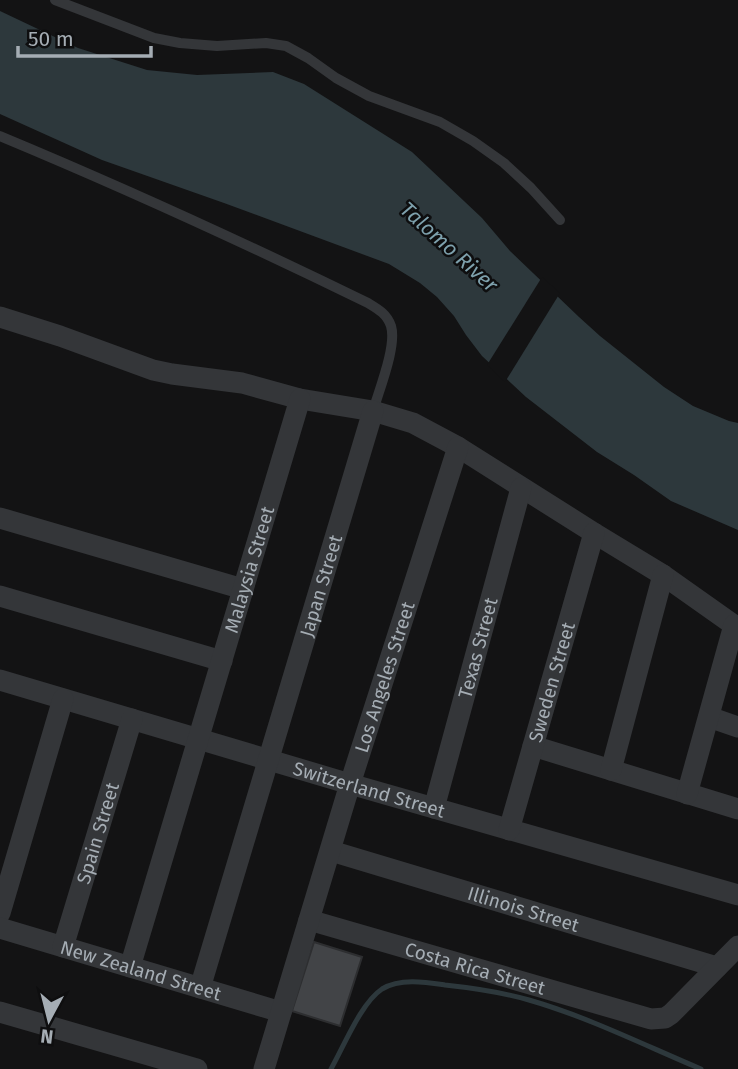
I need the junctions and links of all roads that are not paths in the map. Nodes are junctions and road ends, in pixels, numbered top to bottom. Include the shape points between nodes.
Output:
1 (55, 0) edge
2 (0, 136) edge
3 (560, 220) dead end
4 (0, 317) edge
5 (300, 399) junction
6 (373, 411) junction
7 (458, 447) junction
8 (521, 488) junction
9 (0, 518) edge
10 (594, 533) junction
11 (663, 575) junction
12 (243, 589) junction
13 (0, 596) edge
14 (736, 626) edge
15 (222, 662) junction
16 (0, 680) edge
17 (63, 699) junction
18 (709, 717) junction
19 (132, 719) junction
20 (738, 727) edge
21 (198, 739) junction
22 (533, 746) junction
23 (268, 760) junction
24 (611, 770) junction
25 (350, 785) junction
26 (687, 794) junction
27 (434, 808) junction
28 (738, 810) edge
29 (509, 830) junction
30 (331, 851) junction
31 (738, 895) edge
32 (0, 913) edge
33 (309, 920) junction
34 (0, 928) edge
35 (738, 946) edge
36 (63, 947) junction
37 (130, 967) junction
38 (717, 967) junction
39 (200, 988) junction
40 (0, 1012) edge
41 (281, 1012) junction
42 (197, 1069) edge
43 (264, 1069) edge

1 - 3 lane via 154,38 217,46 286,46 369,96 440,122 473,141 504,163
2 - 6 lane via 226,236 383,313 393,338
4 - 5 street via 153,370 242,383
5 - 6 street
5 - 12 street, Malaysia Street
6 - 7 street via 413,423
6 - 23 street, Japan Street
7 - 8 street
7 - 25 street, Los Angeles Street
8 - 10 street
8 - 27 street, Texas Street
9 - 12 street
10 - 11 street
10 - 22 street, Sweden Street
11 - 14 street
11 - 24 street
12 - 15 street, Malaysia Street
13 - 15 street
14 - 18 street
15 - 21 street, Malaysia Street
16 - 17 street, Switzerland Street
17 - 19 street, Switzerland Street
17 - 32 street
18 - 20 street
18 - 26 street
19 - 21 street, Switzerland Street
19 - 36 street, Spain Street
21 - 23 street, Switzerland Street
21 - 37 street, Malaysia Street
22 - 24 street
22 - 29 street, Sweden Street
23 - 25 street, Switzerland Street
23 - 39 street, Japan Street
24 - 26 street
25 - 27 street, Switzerland Street
25 - 30 street, Los Angeles Street
26 - 28 street
27 - 29 street, Switzerland Street
29 - 31 street, Switzerland Street
30 - 33 street, Los Angeles Street
30 - 38 street, Illinois Street
33 - 38 street, Costa Rica Street via 643,1018 671,1014
33 - 41 street, Los Angeles Street
34 - 36 street, New Zealand Street
35 - 38 street
36 - 37 street, New Zealand Street
37 - 39 street, New Zealand Street
39 - 41 street, New Zealand Street
40 - 42 street
41 - 43 street, Los Angeles Street

